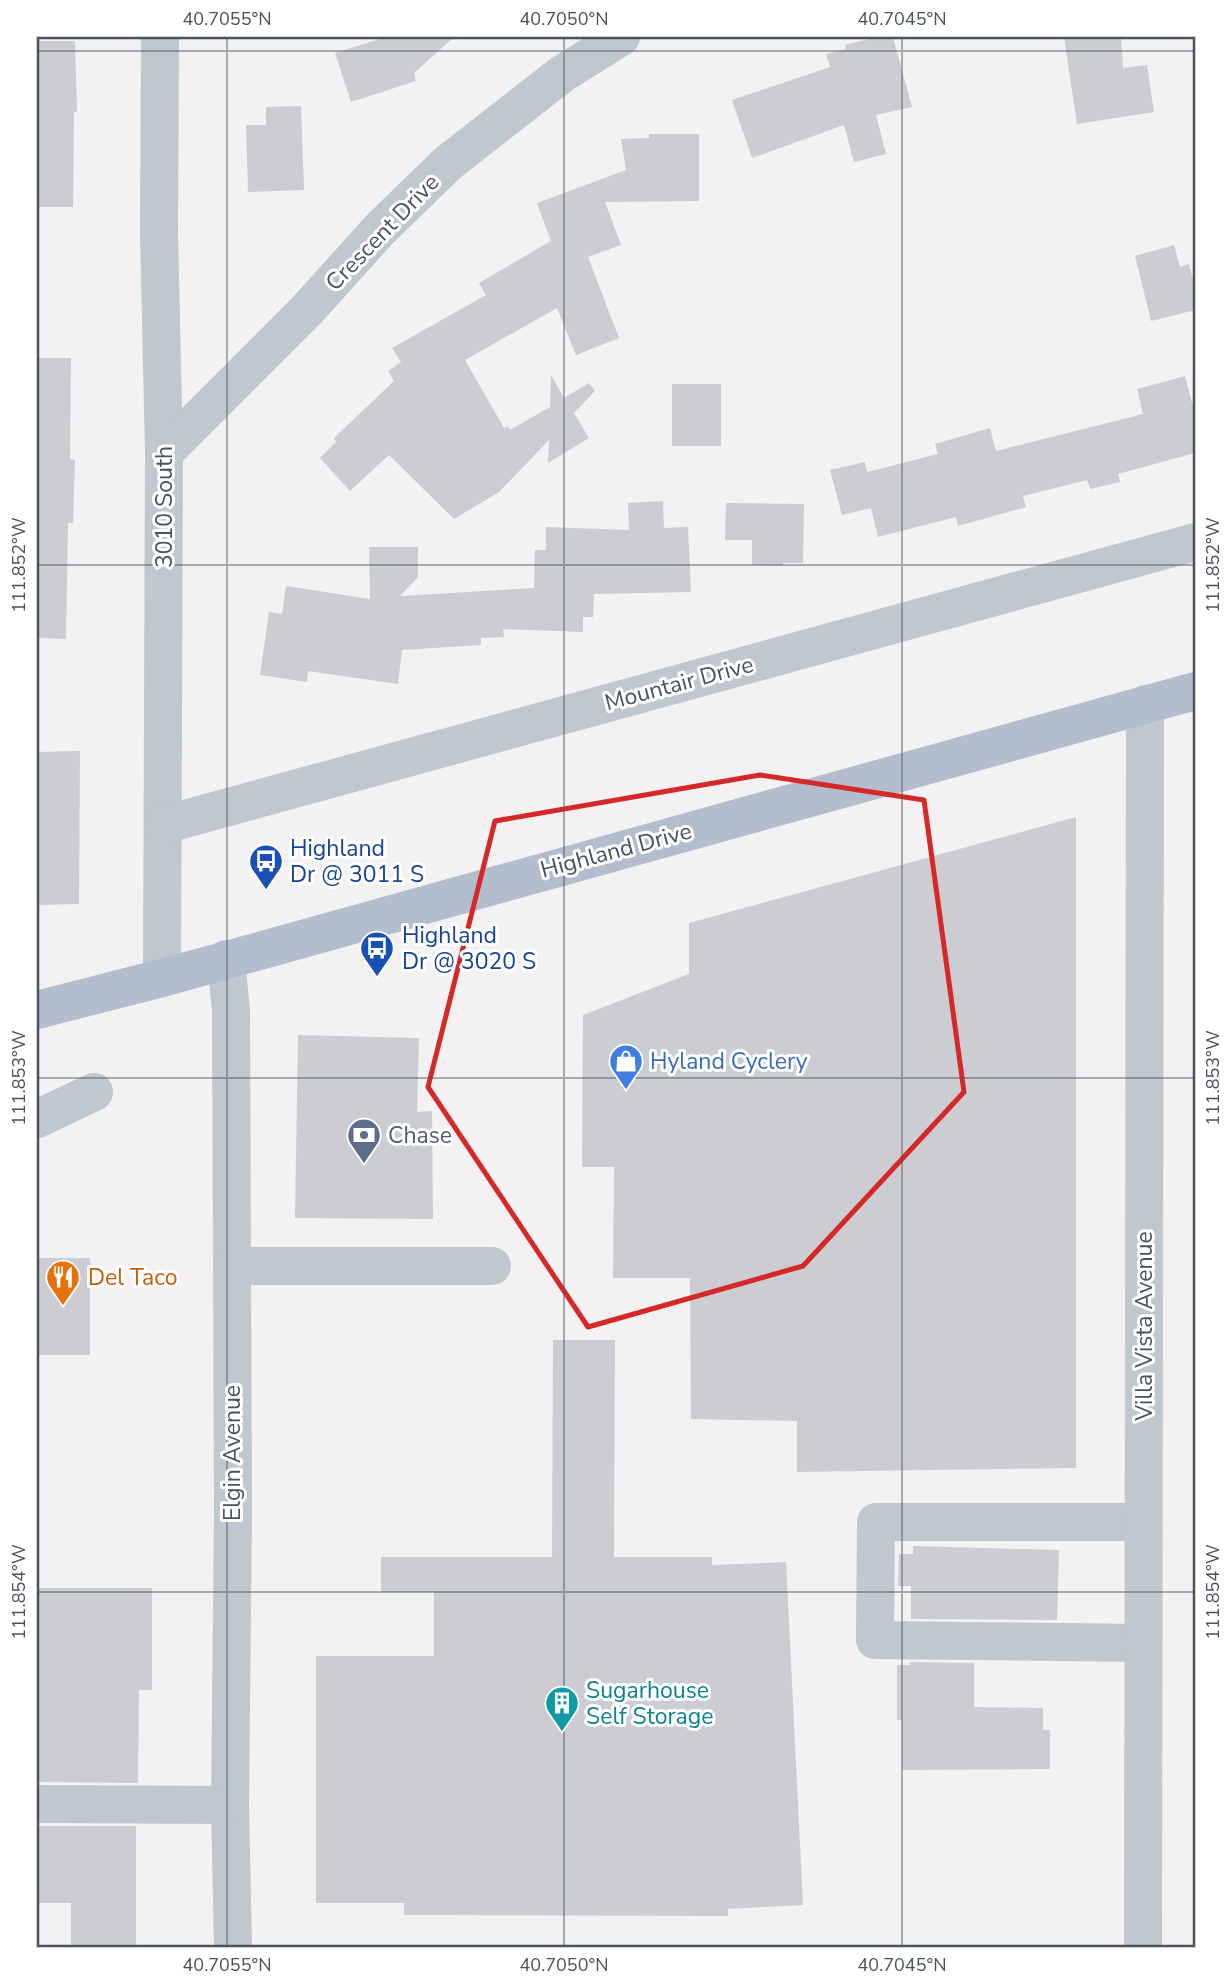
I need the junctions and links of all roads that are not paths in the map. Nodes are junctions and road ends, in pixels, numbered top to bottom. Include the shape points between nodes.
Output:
1 (160, 37) edge
2 (621, 37) edge
3 (164, 453) junction
4 (1195, 542) edge
5 (1195, 691) edge
6 (1145, 704) junction
7 (163, 825) junction
8 (226, 959) junction
9 (162, 978) junction
10 (37, 1010) edge
11 (93, 1092) dead end
12 (37, 1119) edge
13 (232, 1266) junction
14 (492, 1266) dead end
15 (1143, 1522) junction
16 (1143, 1643) junction
17 (37, 1804) edge
18 (230, 1805) junction
19 (233, 1947) edge
20 (1143, 1947) edge

1 - 3 street, 3010 South
2 - 3 street, Crescent Drive via 562,74 448,163
3 - 7 street, 3010 South
4 - 7 street, Mountair Drive
5 - 6 main road, Highland Drive
6 - 8 main road, Highland Drive
6 - 15 street, Villa Vista Avenue
7 - 9 street, 3010 South
8 - 9 main road, Highland Drive
8 - 13 street, Elgin Avenue via 231,1011
9 - 10 main road, Highland Drive
11 - 12 street
13 - 14 street
13 - 18 street, Elgin Avenue
15 - 16 street, Villa Vista Avenue
15 - 16 street via 876,1522 875,1640
16 - 20 street, Villa Vista Avenue
17 - 18 street
18 - 19 street, Elgin Avenue

